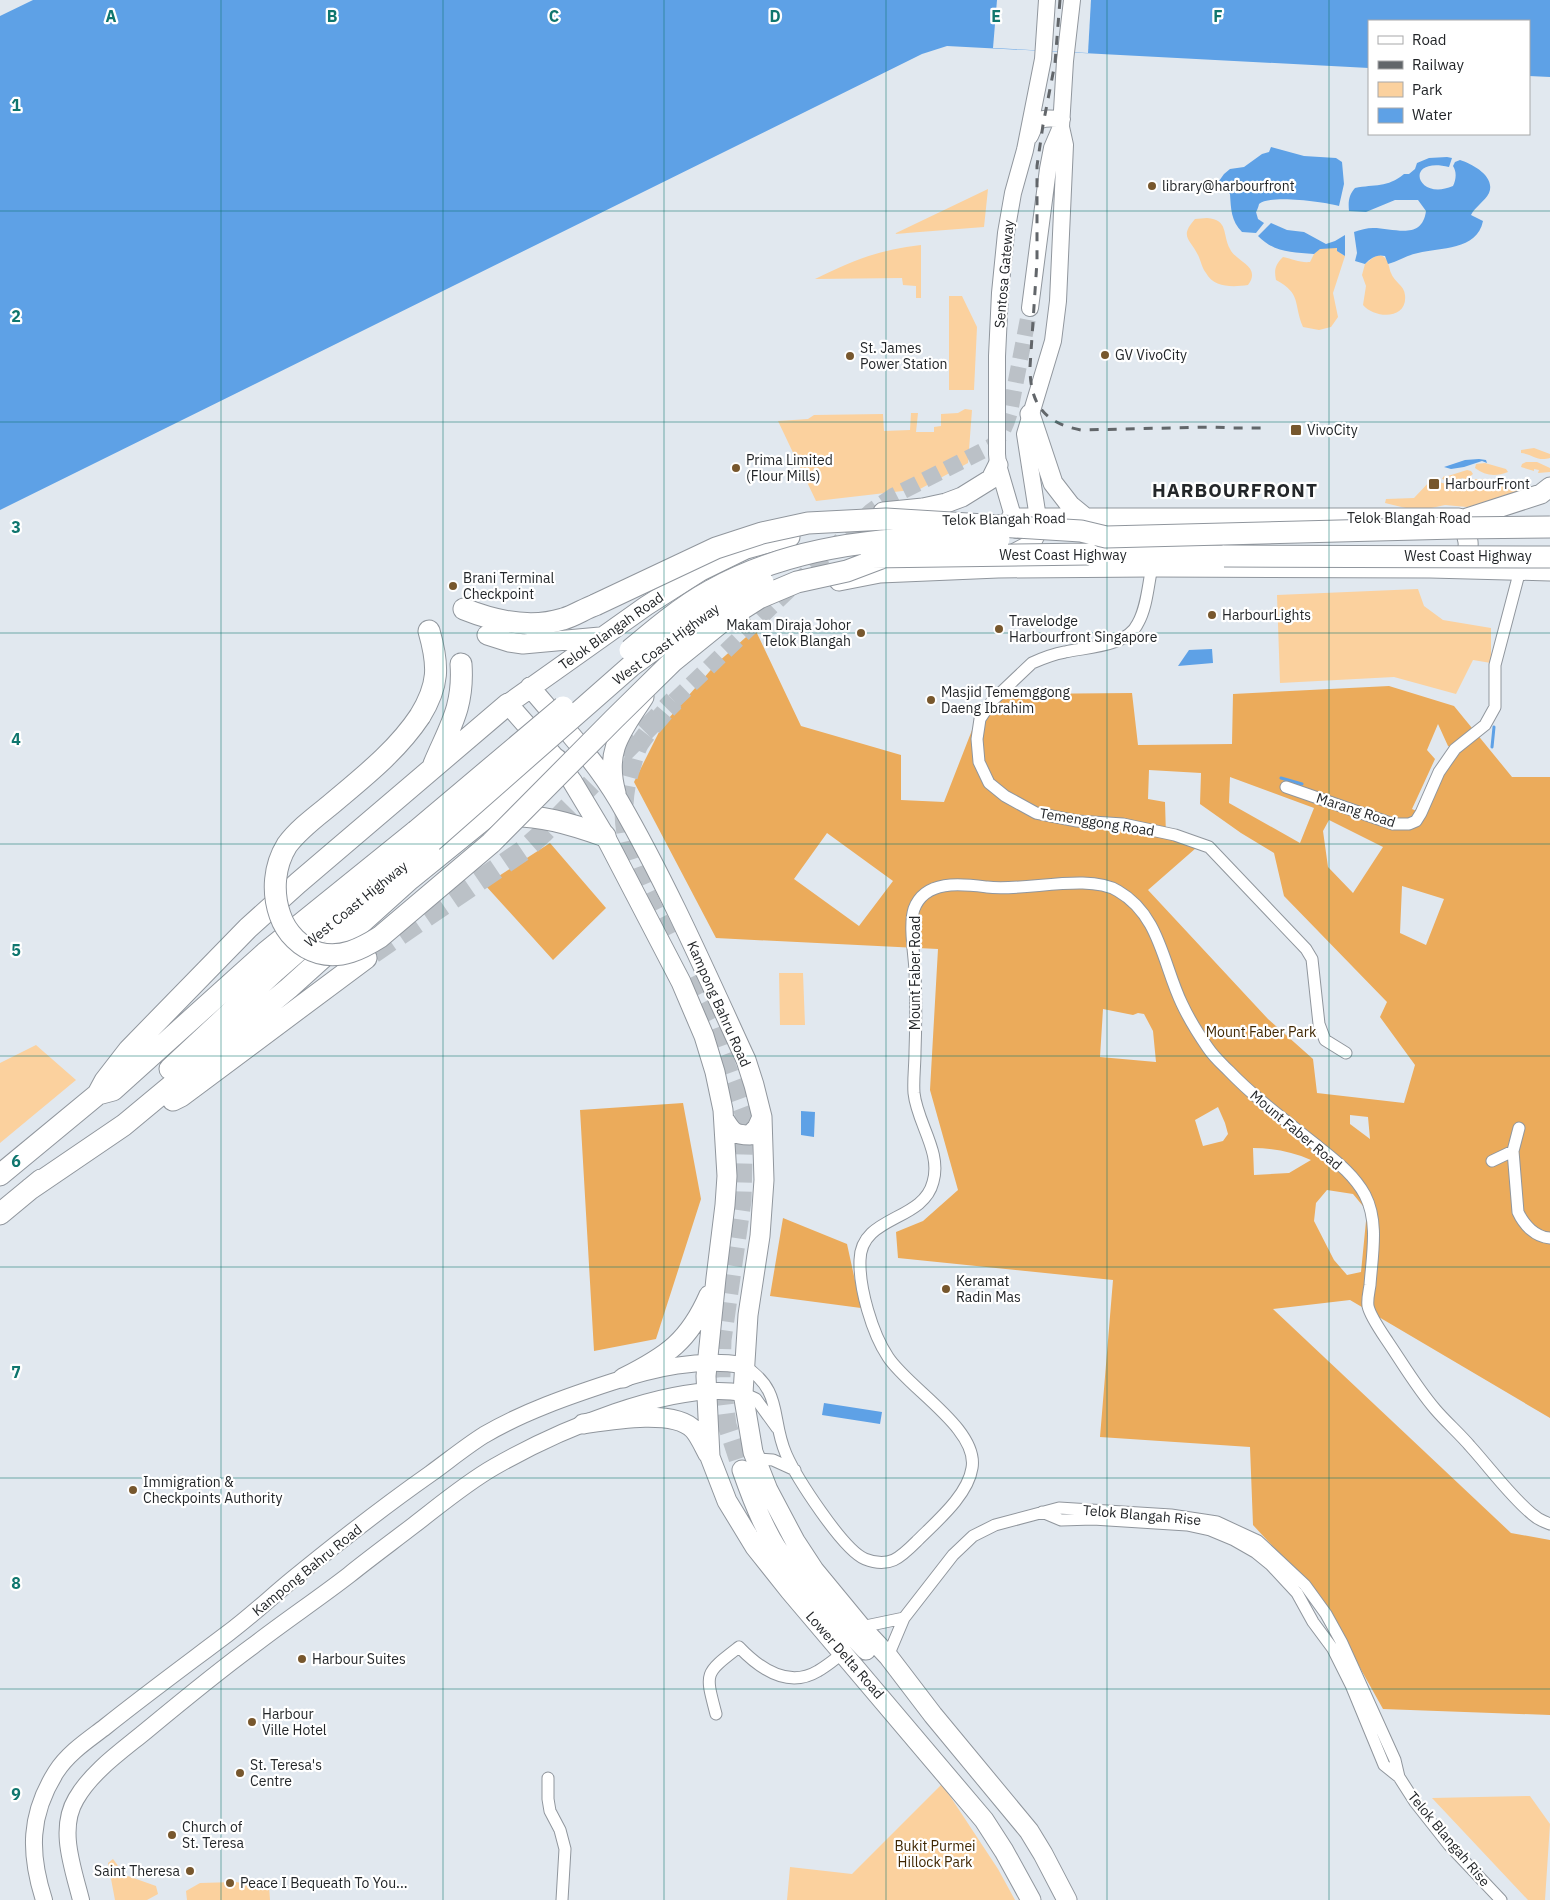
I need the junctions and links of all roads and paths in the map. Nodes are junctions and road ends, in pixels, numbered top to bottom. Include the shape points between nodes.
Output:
1 (1047, 0) edge
2 (1072, 0) edge
3 (1062, 123) junction
4 (1025, 150) junction
5 (1030, 308) tunnel mouth
6 (1030, 414) junction
7 (998, 466) junction
8 (1550, 487) edge
9 (1014, 518) junction
10 (1038, 518) junction
11 (1088, 518) junction
12 (1460, 518) junction
13 (1550, 520) edge
14 (1550, 528) edge
15 (809, 532) junction
16 (1106, 536) junction
17 (1028, 545) junction
18 (884, 557) junction
19 (1550, 557) edge
20 (1152, 567) junction
21 (1069, 568) junction
22 (1450, 568) junction
23 (980, 569) junction
24 (1520, 570) junction
25 (1550, 571) edge
26 (464, 609) dead end
27 (429, 631) dead end
28 (487, 635) dead end
29 (603, 636) junction
30 (461, 664) dead end
31 (530, 687) junction
32 (650, 687) junction
33 (508, 704) junction
34 (578, 744) junction
35 (557, 760) junction
36 (432, 769) junction
37 (1286, 786) dead end
38 (618, 800) junction
39 (489, 817) junction
40 (424, 836) junction
41 (605, 836) junction
42 (366, 958) tunnel mouth
43 (1346, 1053) dead end
44 (98, 1094) junction
45 (724, 1118) junction
46 (762, 1118) junction
47 (124, 1125) junction
48 (1519, 1128) dead end
49 (1514, 1151) junction
50 (1492, 1161) dead end
51 (0, 1175) edge
52 (30, 1189) junction
53 (0, 1214) edge
54 (1550, 1238) edge
55 (716, 1278) junction
56 (706, 1362) junction
57 (743, 1365) junction
58 (623, 1378) junction
59 (706, 1391) junction
60 (743, 1393) junction
61 (583, 1424) junction
62 (778, 1430) junction
63 (710, 1458) junction
64 (749, 1465) junction
65 (795, 1470) junction
66 (1042, 1512) junction
67 (1550, 1524) edge
68 (1326, 1614) junction
69 (904, 1618) junction
70 (1313, 1622) junction
71 (862, 1627) junction
72 (843, 1653) junction
73 (888, 1656) junction
74 (154, 1688) junction
75 (182, 1700) junction
76 (716, 1714) dead end
77 (933, 1715) junction
78 (1399, 1777) junction
79 (548, 1778) dead end
80 (1066, 1899) edge
81 (44, 1900) edge
82 (81, 1900) edge
83 (562, 1900) edge
84 (1031, 1900) edge
85 (1500, 1900) edge

1 - 4 main road, Sentosa Gateway via 1043,59
2 - 3 main road
3 - 4 main road via 1042,119 1036,123
3 - 5 main road via 1052,148
3 - 6 main road via 1065,145 1058,301 1053,341
4 - 7 main road, Sentosa Gateway via 1006,233 1000,293
6 - 10 main road via 1025,434
6 - 11 main road via 1053,483 1070,505
7 - 9 main road, Sentosa Gateway
7 - 15 main road via 992,478 946,503 834,518
8 - 12 main road via 1540,494
9 - 10 main road, Telok Blangah Road
9 - 15 main road, Telok Blangah Road via 858,524
9 - 17 main road, Sentosa Gateway via 1019,536
10 - 11 main road, Telok Blangah Road
10 - 17 main road via 1038,534
11 - 12 main road, Telok Blangah Road
12 - 13 main road, Telok Blangah Road
12 - 22 main road via 1468,545 1464,560
14 - 16 highway, West Coast Highway, bridge
15 - 29 main road, Telok Blangah Road via 725,558
16 - 26 highway, bridge via 1081,531 917,521 808,523 716,548 563,619 510,622
16 - 40 highway, West Coast Highway, bridge via 882,541 820,551 733,579 660,625
17 - 21 main road, Sentosa Gateway
17 - 23 main road
18 - 19 highway, West Coast Highway, bridge via 1079,554
18 - 27 highway, bridge via 846,571 797,582 758,598 720,623 614,718 491,843 380,937 367,946 346,953 333,955 310,950 284,926 277,904 276,877 283,853 296,834 398,746 420,716 434,688 434,649
18 - 40 highway, West Coast Highway, bridge via 843,558 794,570 708,610 631,666
20 - 21 main road
20 - 22 main road
20 - 43 street, Temenggong Road via 1139,623 1132,632 1097,647 1040,659 992,701 980,719 977,739 979,762 989,783 1036,813 1131,826 1175,835 1208,847 1306,949 1312,958 1319,1024 1325,1040
21 - 23 main road
22 - 24 main road
23 - 32 main road via 880,573 782,596 719,628
24 - 25 main road
24 - 37 street, Marang Road via 1495,665 1495,707 1485,725 1449,757 1416,821 1393,824
28 - 29 main road via 524,644
29 - 31 main road, Telok Blangah Road
30 - 36 highway via 462,690 457,713
31 - 33 main road, Telok Blangah Road
31 - 34 main road, Kampong Bahru Road
32 - 34 main road
32 - 38 main road via 616,742 612,771
33 - 35 main road, Kampong Bahru Road
33 - 36 highway
34 - 35 main road
34 - 38 main road, Kampong Bahru Road
35 - 39 highway
35 - 41 main road, Kampong Bahru Road
36 - 44 highway via 248,928 143,1035
38 - 46 main road, Kampong Bahru Road via 669,895 746,1060
39 - 41 highway via 549,819
39 - 47 highway via 410,879 289,988
40 - 44 highway, West Coast Highway via 265,952 113,1090
40 - 52 highway, West Coast Highway via 145,1094
41 - 45 main road, Kampong Bahru Road via 681,982 704,1036
42 - 47 highway via 181,1096
44 - 51 highway, West Coast Highway
45 - 46 main road via 738,1135 750,1135
45 - 55 main road, Kampong Bahru Road via 727,1176
46 - 57 main road, Kampong Bahru Road via 764,1180 760,1236
47 - 52 highway
48 - 49 street
49 - 50 street
49 - 54 street via 1518,1212 1529,1229
52 - 53 highway, West Coast Highway
55 - 56 main road, Kampong Bahru Road
55 - 58 main road via 702,1311 681,1341 654,1362
56 - 57 main road, Kampong Bahru Road
56 - 58 main road, Kampong Bahru Road
56 - 59 main road, Kampong Bahru Road
57 - 60 main road, Kampong Bahru Road
57 - 62 street, Mount Faber Road via 769,1390 776,1408
58 - 74 main road, Kampong Bahru Road via 541,1408 484,1436 407,1490 294,1578 240,1625
59 - 60 main road, Kampong Bahru Road
59 - 61 main road, Kampong Bahru Road via 662,1399
59 - 63 main road, Lower Delta Road
60 - 62 street, Mount Faber Road via 756,1399
60 - 64 main road
61 - 63 main road via 631,1418 679,1421 694,1430
61 - 75 main road, Kampong Bahru Road via 493,1467
62 - 65 street, Mount Faber Road
63 - 72 main road, Lower Delta Road via 727,1501 755,1547
64 - 65 street via 773,1460
64 - 71 main road via 768,1490 814,1570
64 - 77 main road via 754,1505 776,1546 800,1579 884,1670
65 - 67 street, Mount Faber Road via 854,1553 882,1563 898,1558 967,1486 972,1471 970,1447 954,1424 886,1353 864,1294 860,1265 860,1251 870,1234 911,1210 928,1194 933,1184 935,1165 932,1150 914,1092 914,910 933,889 963,884 1002,889 1092,882 1113,887 1133,900 1147,918 1182,1004 1211,1053 1248,1090 1354,1178 1366,1197 1373,1219 1368,1306 1380,1330 1436,1411 1535,1517
66 - 68 street, Telok Blangah Rise via 1060,1508 1171,1515 1217,1522 1258,1541 1305,1584
66 - 69 street, Telok Blangah Rise via 995,1525 973,1536 952,1555
66 - 70 street, Telok Blangah Rise via 1061,1520 1187,1525 1216,1532 1255,1552 1270,1565 1297,1593
68 - 70 street
68 - 78 street, Telok Blangah Rise via 1342,1642 1395,1760
69 - 71 street
69 - 73 street, Telok Blangah Rise
70 - 78 street, Telok Blangah Rise via 1333,1649 1351,1685 1384,1765
71 - 73 main road
72 - 76 street via 816,1672 791,1678 766,1670 739,1647 717,1664 709,1676 709,1690
72 - 84 main road, Lower Delta Road via 984,1820
73 - 77 main road
74 - 75 main road via 163,1698
74 - 81 main road, Kampong Bahru Road via 71,1754 57,1770 40,1801 35,1824 35,1860
75 - 82 main road, Kampong Bahru Road via 113,1758 82,1788 74,1801 67,1827 68,1842
77 - 80 main road via 1029,1831
78 - 85 street, Telok Blangah Rise via 1449,1844
79 - 83 street via 548,1804 565,1849

